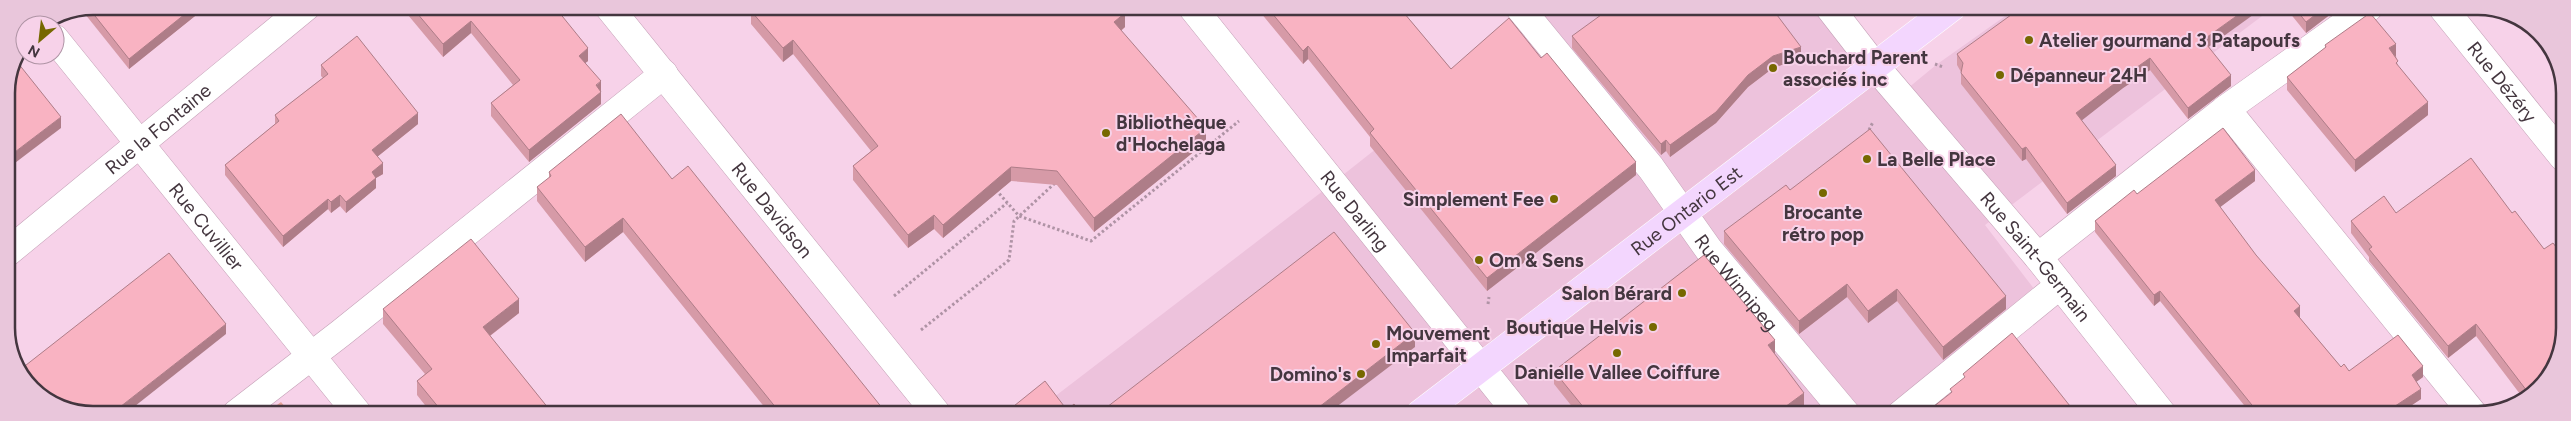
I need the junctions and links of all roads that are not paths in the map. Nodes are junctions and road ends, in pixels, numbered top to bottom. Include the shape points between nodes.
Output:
1 (295, 15) edge
2 (615, 15) edge
3 (1198, 15) edge
4 (1525, 15) edge
5 (1836, 15) edge
6 (1941, 15) edge
7 (2358, 15) edge
8 (2448, 15) edge
9 (65, 51) edge
10 (1874, 65) junction
11 (664, 74) junction
12 (2226, 110) junction
13 (138, 142) junction
14 (2556, 148) edge
15 (1683, 214) junction
16 (15, 246) edge
17 (2038, 257) junction
18 (2060, 285) junction
19 (312, 356) junction
20 (1481, 368) junction
21 (246, 406) edge
22 (352, 406) edge
23 (931, 406) edge
24 (1431, 406) edge
25 (1512, 406) edge
26 (1833, 406) edge
27 (1910, 406) edge
28 (2156, 406) edge
29 (2467, 406) edge

1 - 13 street, Rue la Fontaine
2 - 11 street, Rue Davidson
3 - 20 street, Rue Darling
4 - 15 street, Rue Winnipeg via 1651,168
5 - 10 street, Rue Saint-Germain
6 - 10 main road, Rue Ontario Est
7 - 12 street
8 - 14 street, Rue Dézéry
9 - 13 street, Rue Cuvillier
10 - 15 main road, Rue Ontario Est
10 - 17 street, Rue Saint-Germain
11 - 19 street
11 - 23 street, Rue Davidson
12 - 17 street
12 - 29 street
13 - 16 street, Rue la Fontaine
13 - 19 street, Rue Cuvillier
15 - 20 main road, Rue Ontario Est
15 - 26 street, Rue Winnipeg
17 - 18 street, Rue Saint-Germain
18 - 27 street
18 - 28 street, Rue Saint-Germain
19 - 21 street
19 - 22 street, Rue Cuvillier
20 - 24 main road, Rue Ontario Est
20 - 25 street, Rue Darling

